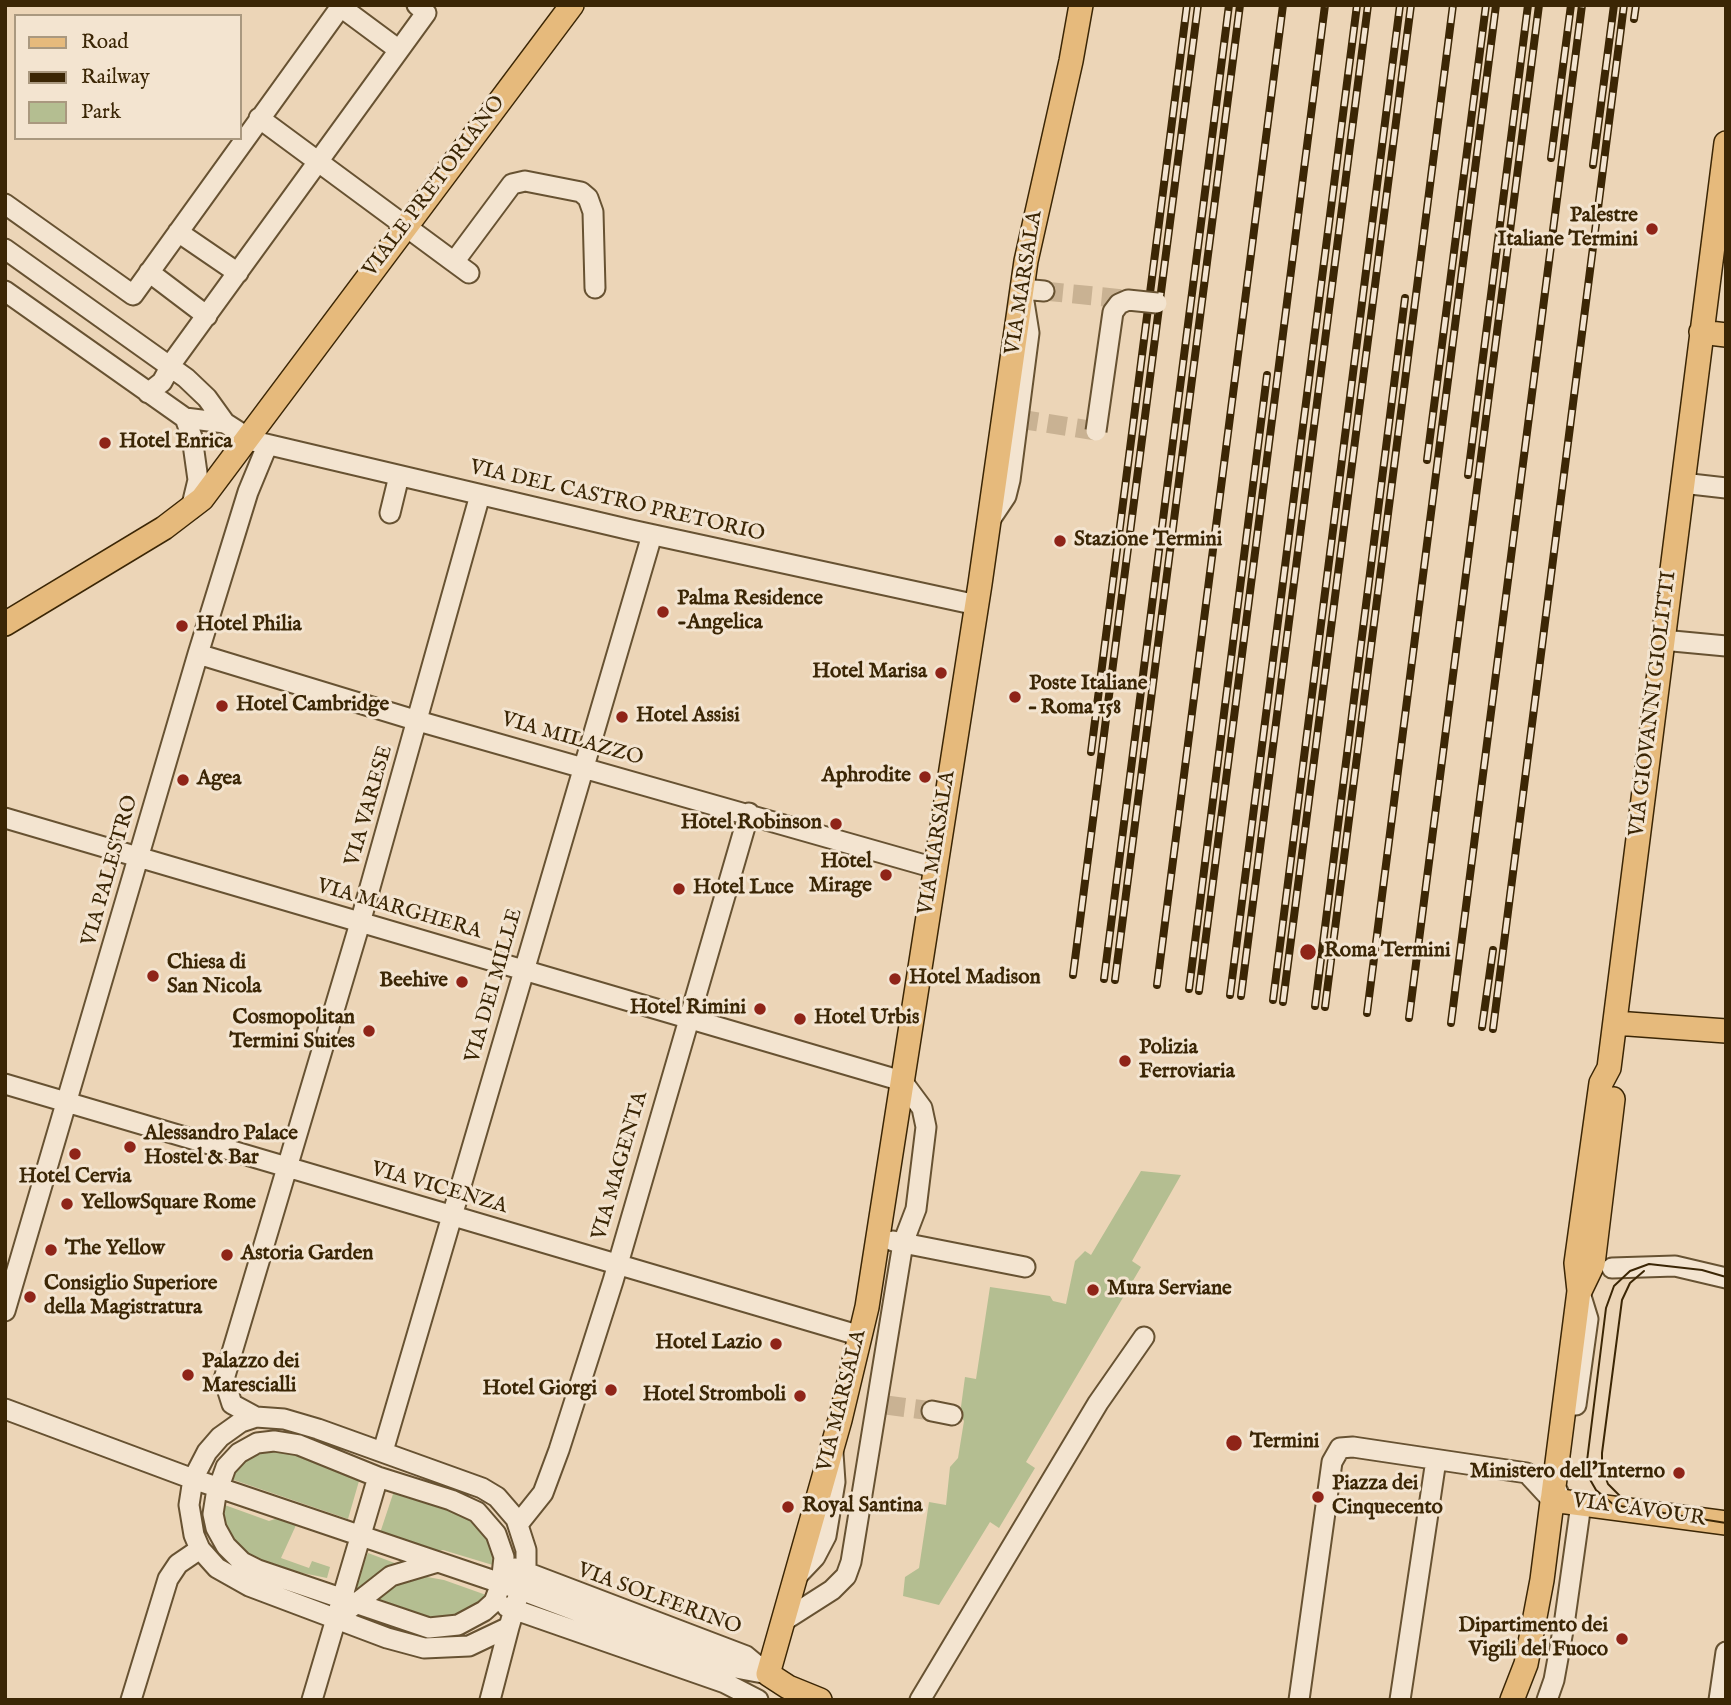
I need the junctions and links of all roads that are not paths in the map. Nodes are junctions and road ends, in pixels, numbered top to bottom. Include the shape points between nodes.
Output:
1 (417, 5) edge
2 (572, 5) edge
3 (1081, 5) edge
4 (341, 6) edge
5 (398, 50) junction
6 (259, 118) junction
7 (1726, 143) edge
8 (319, 161) junction
9 (5, 204) edge
10 (407, 226) junction
11 (178, 232) junction
12 (5, 249) edge
13 (149, 272) junction
14 (238, 273) junction
15 (595, 288) dead end
16 (5, 291) edge
17 (1157, 303) dead end
18 (206, 316) junction
19 (1701, 332) junction
20 (1726, 335) edge
21 (170, 366) junction
22 (148, 393) junction
23 (185, 418) junction
24 (225, 423) junction
25 (1096, 430) dead end
26 (258, 443) junction
27 (398, 476) junction
28 (1682, 483) junction
29 (1726, 488) edge
30 (480, 495) junction
31 (191, 509) junction
32 (390, 513) dead end
33 (652, 535) junction
34 (976, 605) junction
35 (5, 624) edge
36 (1662, 640) junction
37 (1726, 646) edge
38 (198, 654) junction
39 (418, 721) junction
40 (583, 767) junction
41 (749, 813) junction
42 (5, 818) edge
43 (139, 858) junction
44 (935, 868) junction
45 (360, 923) junction
46 (523, 970) junction
47 (688, 1018) junction
48 (1615, 1023) junction
49 (1726, 1031) edge
50 (902, 1081) junction
51 (5, 1084) edge
52 (66, 1102) junction
53 (288, 1170) junction
54 (450, 1216) junction
55 (878, 1237) junction
56 (903, 1243) junction
57 (1594, 1265) junction
58 (616, 1266) junction
59 (1025, 1267) dead end
60 (1726, 1278) edge
61 (5, 1311) edge
62 (861, 1336) junction
63 (1144, 1337) dead end
64 (845, 1399) junction
65 (882, 1405) junction
66 (5, 1409) edge
67 (932, 1411) tunnel mouth
68 (952, 1415) dead end
69 (256, 1417) junction
70 (383, 1451) junction
71 (1436, 1460) junction
72 (378, 1476) junction
73 (193, 1479) junction
74 (219, 1488) junction
75 (1552, 1500) junction
76 (1581, 1504) junction
77 (519, 1523) junction
78 (1726, 1523) edge
79 (360, 1535) junction
80 (200, 1549) junction
81 (439, 1562) junction
82 (505, 1562) junction
83 (522, 1582) junction
84 (498, 1593) junction
85 (349, 1601) junction
86 (337, 1618) junction
87 (513, 1619) junction
88 (785, 1620) junction
89 (1726, 1651) edge
90 (720, 1665) junction
91 (768, 1674) junction
92 (131, 1700) edge
93 (312, 1700) edge
94 (490, 1700) edge
95 (759, 1700) edge
96 (820, 1700) edge
97 (920, 1700) edge
98 (1299, 1700) edge
99 (1400, 1700) edge
100 (1512, 1700) edge
101 (1547, 1700) edge
102 (1719, 1700) edge

1 - 5 street via 426,13
2 - 10 main road, VIALE PRETORIANO
3 - 34 main road, VIA MARSALA
4 - 5 street
4 - 6 street
5 - 8 street
6 - 8 street
6 - 11 street
7 - 19 main road, VIA GIOVANNI GIOLITTI
8 - 10 street
8 - 14 street
9 - 13 street via 133,295
10 - 15 street via 462,267 508,187 521,181 576,191 588,198 593,212
10 - 26 main road, VIALE PRETORIANO via 298,369
11 - 13 street
11 - 14 street
12 - 21 street
13 - 18 street
14 - 18 street
16 - 22 street
17 - 25 street, bridge via 1128,300 1113,312
18 - 21 street
19 - 20 main road
19 - 28 main road, VIA GIOVANNI GIOLITTI
21 - 22 street via 162,382
21 - 24 street via 202,393
22 - 23 street
23 - 24 street
23 - 31 street via 198,480
24 - 26 street
26 - 27 street, VIA DEL CASTRO PRETORIO
26 - 31 main road, VIALE PRETORIANO
26 - 38 street, VIA PALESTRO via 248,492
27 - 30 street, VIA DEL CASTRO PRETORIO
27 - 32 street
28 - 29 street
28 - 36 main road, VIA GIOVANNI GIOLITTI
30 - 33 street, VIA DEL CASTRO PRETORIO
30 - 39 street, VIA VARESE
31 - 35 main road, VIALE PRETORIANO
33 - 34 street, VIA DEL CASTRO PRETORIO
33 - 40 street, VIA DEI MILLE
34 - 44 main road, VIA MARSALA
36 - 37 street
36 - 48 main road, VIA GIOVANNI GIOLITTI
38 - 39 street, VIA MILAZZO
38 - 43 street, VIA PALESTRO
39 - 40 street, VIA MILAZZO
39 - 45 street, VIA VARESE
40 - 41 street, VIA MILAZZO
40 - 46 street, VIA DEI MILLE
41 - 44 street, VIA MILAZZO
41 - 47 street, VIA MAGENTA
42 - 43 street, VIA MARGHERA
43 - 45 street, VIA MARGHERA
43 - 52 street, VIA PALESTRO
44 - 50 main road, VIA MARSALA
45 - 46 street, VIA MARGHERA
45 - 53 street, VIA VARESE
46 - 47 street, VIA MARGHERA
46 - 54 street, VIA DEI MILLE
47 - 50 street, VIA MARGHERA
47 - 58 street, VIA MAGENTA
48 - 49 main road
48 - 57 main road, VIA GIOVANNI GIOLITTI via 1609,1068 1601,1083
50 - 55 main road, VIA MARSALA
50 - 56 street via 922,1108 926,1128 916,1209
51 - 52 street, VIA VICENZA
52 - 53 street, VIA VICENZA
52 - 61 street, VIA PALESTRO
53 - 54 street, VIA VICENZA
53 - 69 street, VIA VARESE via 224,1379 232,1404
54 - 58 street, VIA VICENZA
54 - 70 street, VIA DEI MILLE
55 - 56 street
55 - 62 main road, VIA MARSALA
56 - 59 street
56 - 65 street
57 - 60 street via 1675,1266
57 - 75 main road via 1580,1291
58 - 62 street, VIA VICENZA
58 - 77 street, VIA MAGENTA via 545,1488
62 - 64 main road, VIA MARSALA
63 - 97 street via 1098,1403
64 - 65 street
64 - 88 main road, VIA MARSALA
65 - 88 street via 848,1572 832,1590
66 - 73 street
67 - 68 street
69 - 70 street via 292,1420
69 - 73 street via 220,1437
70 - 77 street via 486,1490 503,1502
71 - 75 street via 1527,1473
71 - 98 street via 1353,1447 1334,1453
71 - 99 street
72 - 74 street via 299,1445 268,1441 239,1453 226,1467
72 - 79 street
72 - 82 street via 477,1512 496,1534
73 - 74 street
73 - 80 street via 190,1514
74 - 79 street
74 - 85 street via 214,1521 237,1559
75 - 76 main road, VIA CAVOUR
75 - 100 main road via 1535,1622
76 - 78 main road, VIA CAVOUR
76 - 101 street via 1564,1625
77 - 83 street via 526,1550
79 - 81 street
79 - 85 street
80 - 86 street via 232,1578
80 - 92 street via 178,1564 168,1578
81 - 84 street
81 - 85 street via 391,1576
82 - 83 street
82 - 84 street
83 - 84 street
83 - 87 street
83 - 90 street, VIA SOLFERINO
83 - 91 street, VIA SOLFERINO via 746,1656
84 - 85 street via 471,1619 450,1628 416,1625
84 - 87 street
85 - 86 street
86 - 87 street via 405,1644 443,1649 478,1643
86 - 93 street
87 - 94 street
87 - 95 street via 725,1683
88 - 91 main road, VIA MARSALA
89 - 102 street
90 - 91 street, VIA SOLFERINO
90 - 95 street, VIA SOLFERINO
91 - 95 street
91 - 96 main road

